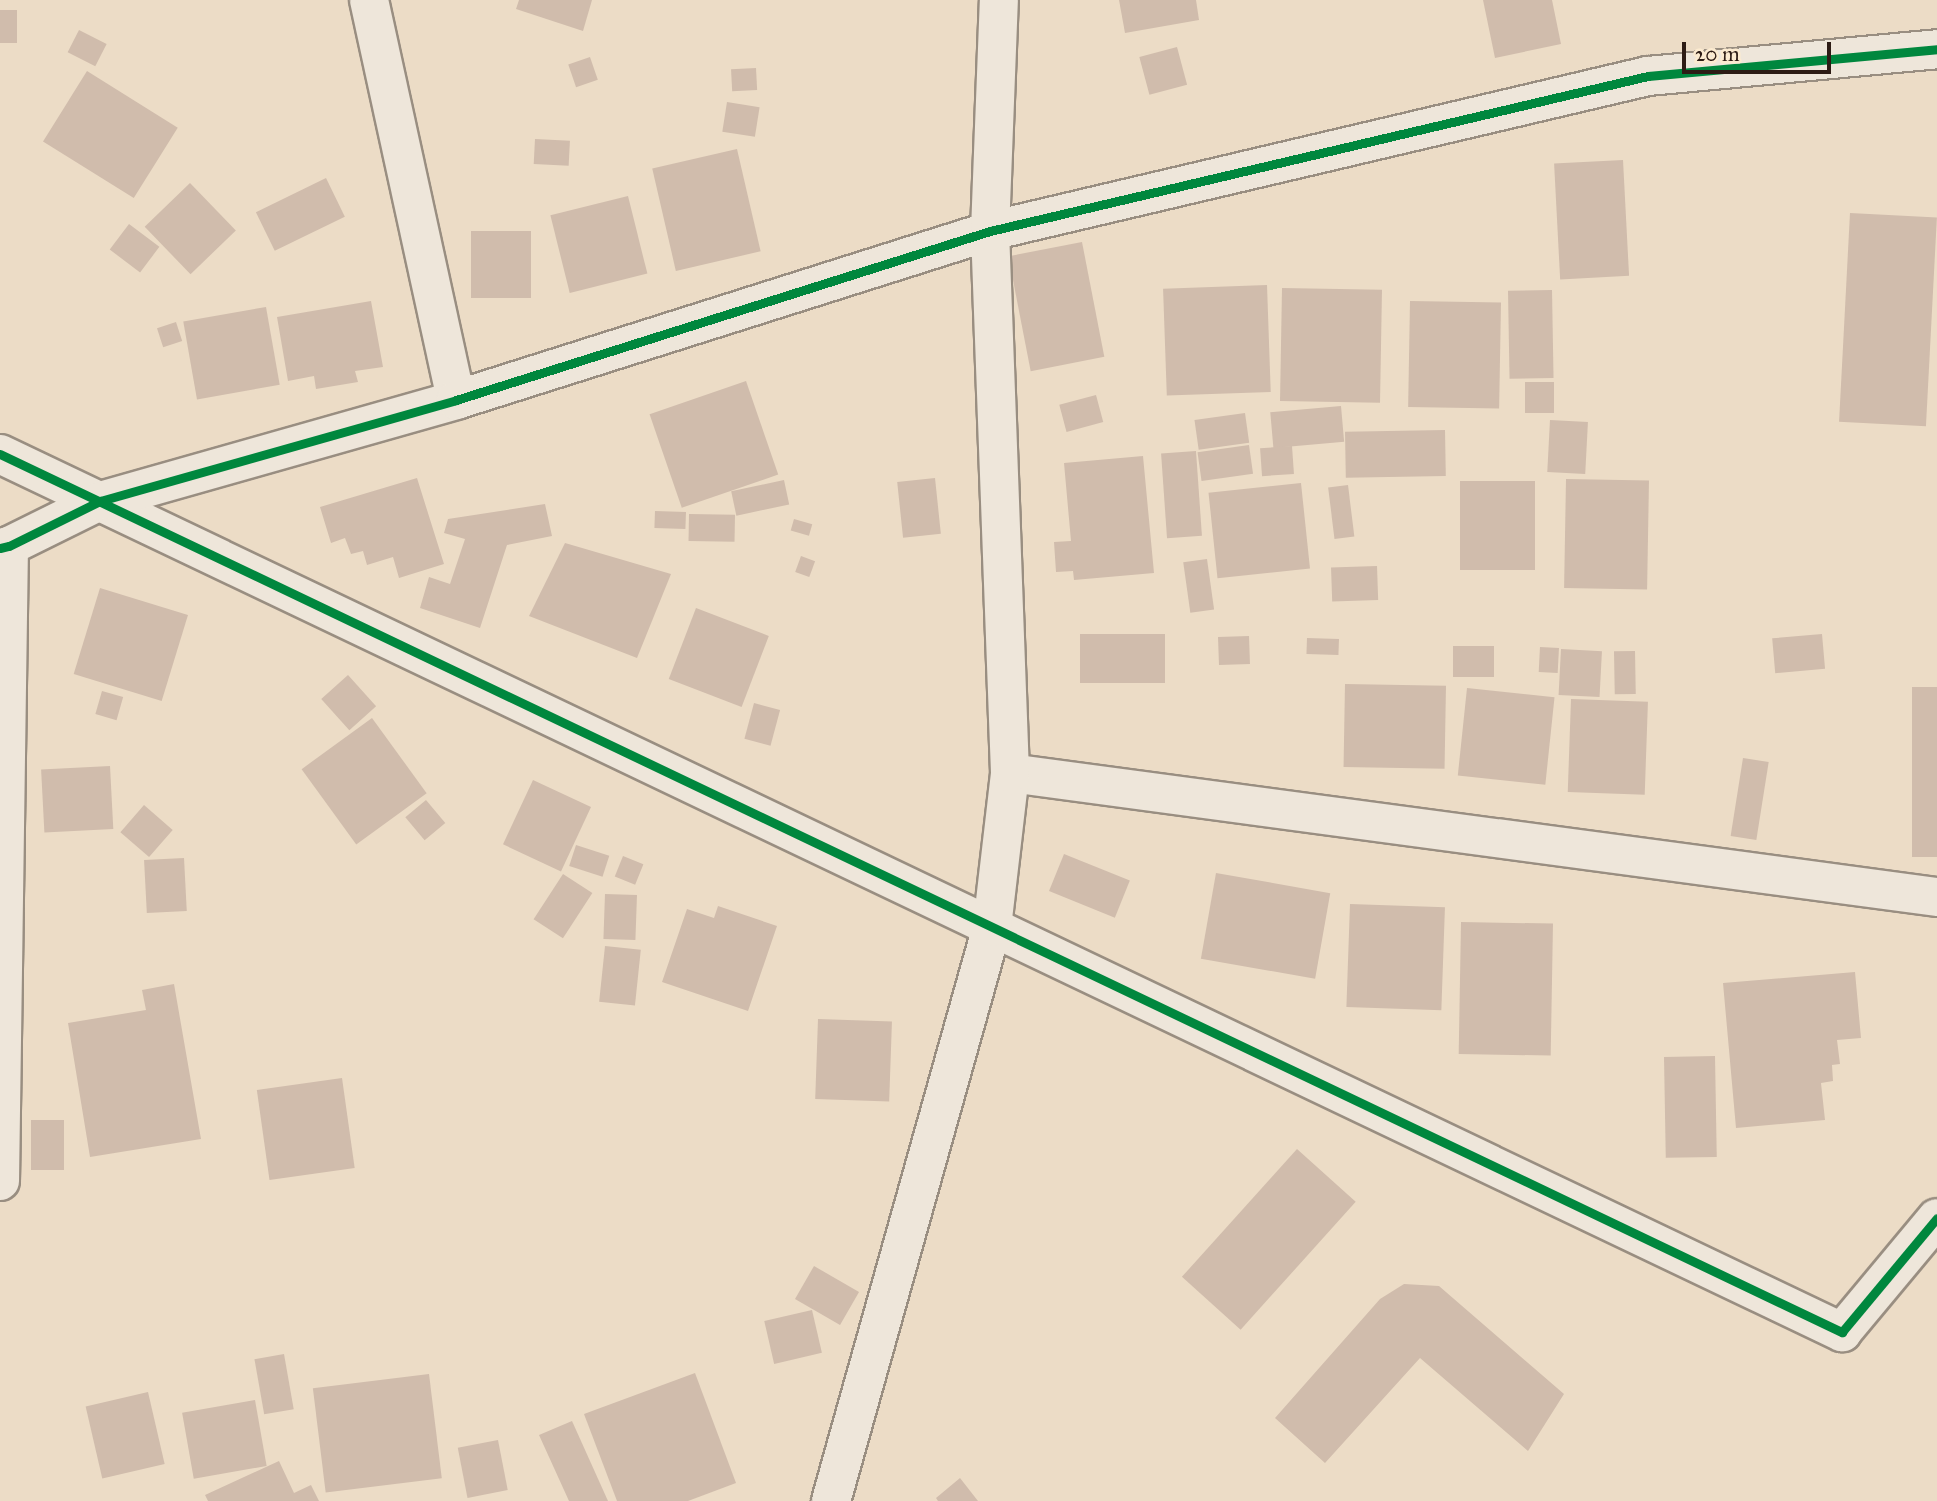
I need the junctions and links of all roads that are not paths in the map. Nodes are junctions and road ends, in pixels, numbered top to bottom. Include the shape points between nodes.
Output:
1 (369, 0) edge
2 (999, 0) edge
3 (1937, 49) edge
4 (990, 231) junction
5 (456, 400) junction
6 (0, 454) edge
7 (100, 501) junction
8 (5, 547) edge
9 (1010, 773) junction
10 (1937, 897) edge
11 (992, 927) junction
12 (0, 1181) edge
13 (1937, 1218) edge
14 (831, 1501) edge

1 - 5 street
2 - 4 street
3 - 4 street via 1648,76
4 - 5 street
4 - 9 street
5 - 7 street
6 - 7 street
7 - 8 street
7 - 11 street
8 - 12 street
9 - 10 street
9 - 11 street
11 - 13 street via 1842,1332
11 - 14 street

